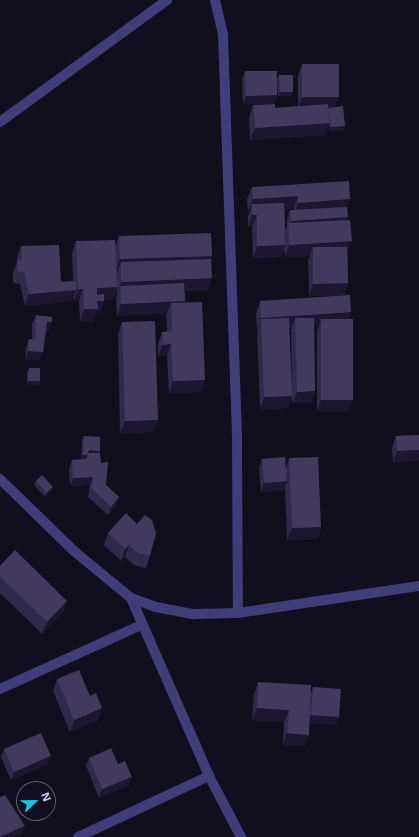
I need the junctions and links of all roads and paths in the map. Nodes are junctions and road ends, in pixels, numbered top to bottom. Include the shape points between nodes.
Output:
1 (167, 0) edge
2 (215, 0) edge
3 (0, 122) edge
4 (0, 479) edge
5 (419, 586) edge
6 (131, 598) junction
7 (238, 613) junction
8 (141, 624) junction
9 (0, 689) edge
10 (209, 776) junction
11 (78, 837) edge
12 (241, 837) edge

1 - 3 street
2 - 7 street via 223,43 237,443
4 - 6 street via 74,550
5 - 7 street
6 - 7 street via 193,614
6 - 8 street
8 - 9 street
8 - 10 street
10 - 11 street
10 - 12 street

